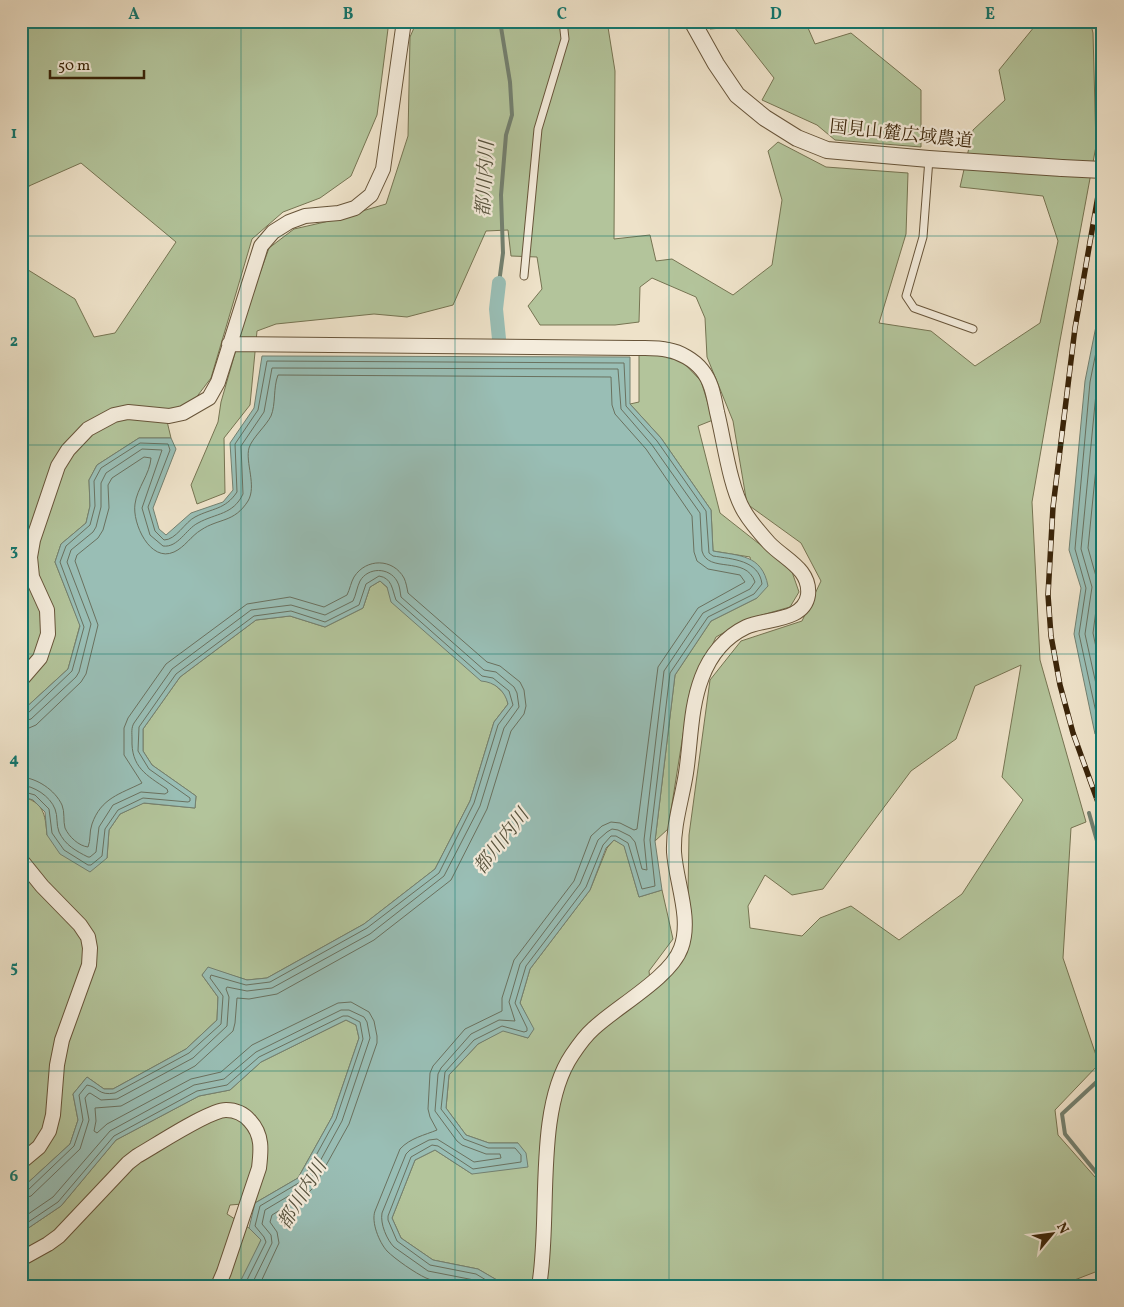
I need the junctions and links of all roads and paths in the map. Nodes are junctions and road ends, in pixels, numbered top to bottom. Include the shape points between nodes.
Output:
1 (404, 21) edge
2 (564, 21) edge
3 (692, 21) edge
4 (929, 159) junction
5 (1103, 170) edge
6 (524, 276) dead end
7 (973, 329) dead end
8 (229, 344) junction
9 (21, 680) edge
10 (21, 860) edge
11 (21, 1162) edge
12 (21, 1259) edge
13 (218, 1286) edge
14 (539, 1286) edge

1 - 8 street via 383,169 372,195 355,208 306,216 273,232 261,246
2 - 6 lane via 565,39 538,129
3 - 4 street, 国見山麓広域農道 via 737,95 797,138 827,150
4 - 5 street, 国見山麓広域農道, bridge
4 - 7 lane via 923,238 906,296 914,308
8 - 9 street via 218,382 209,398 183,413 169,416 128,412 114,415 88,429 58,466 30,557 32,577 47,610 48,634 40,658
8 - 14 street via 634,348 669,350 686,356 702,369 712,387 742,508 771,545 797,566 807,581 806,602 797,612 745,627 717,649 703,675 694,702 686,773 674,828 674,853 684,910 682,948 659,976 588,1035 569,1058 560,1079 549,1135
10 - 11 street via 80,925 88,937 90,948 89,964 62,1040 50,1131 39,1147
12 - 13 street via 59,1236 137,1156 208,1115 235,1110 255,1126 261,1151 256,1178

